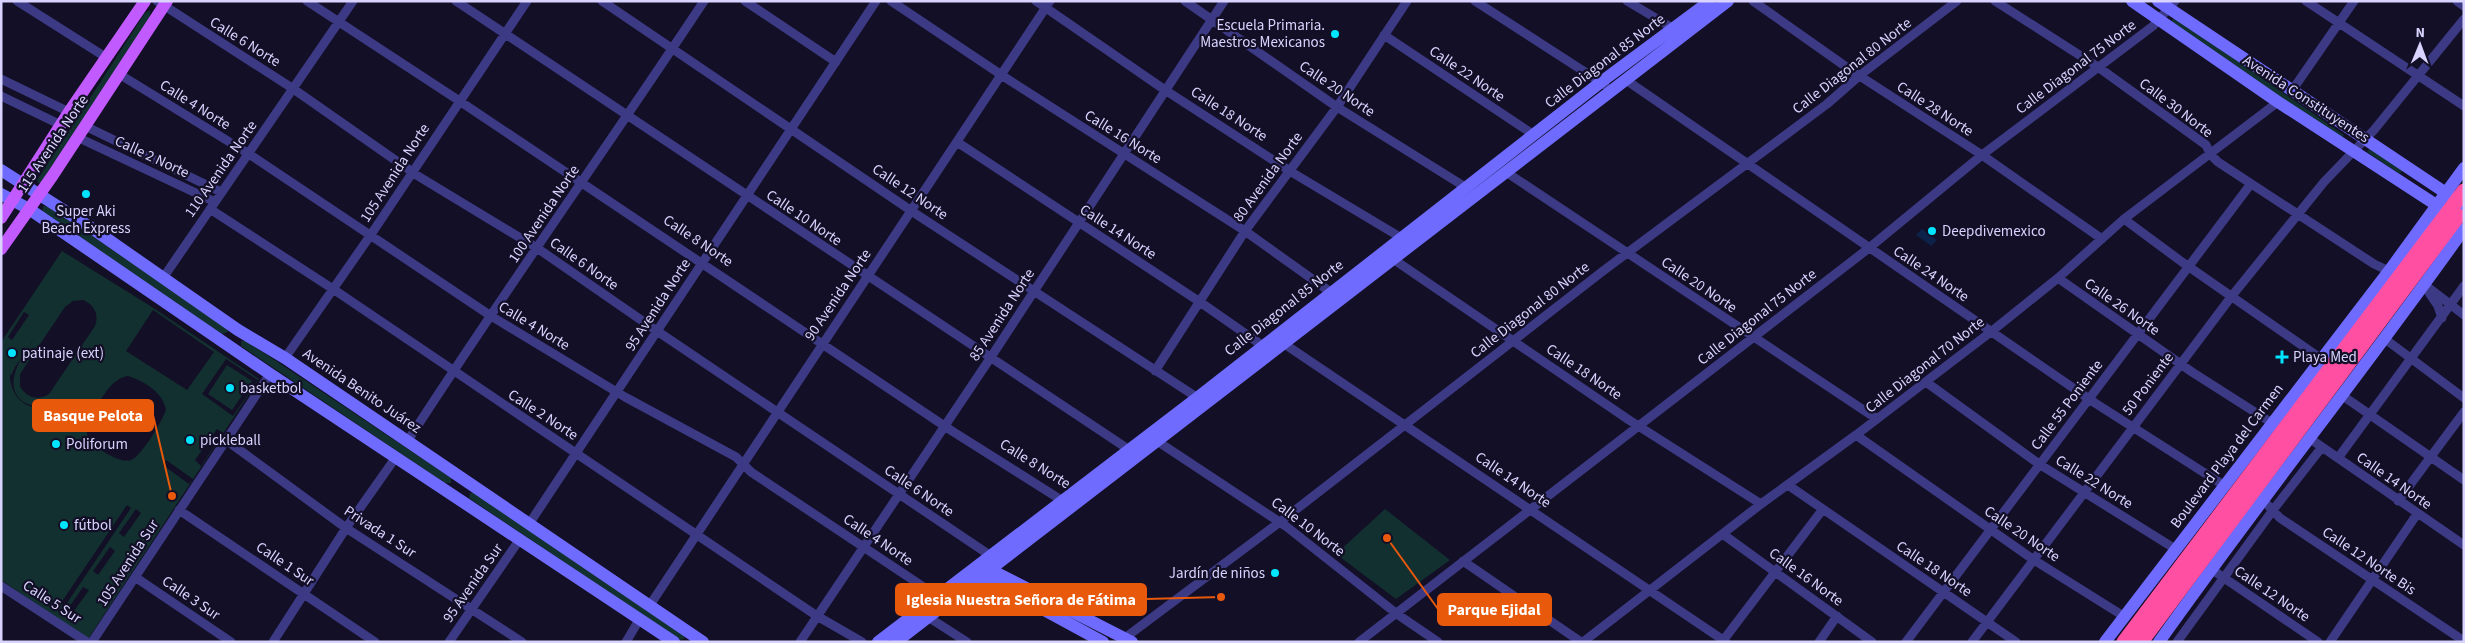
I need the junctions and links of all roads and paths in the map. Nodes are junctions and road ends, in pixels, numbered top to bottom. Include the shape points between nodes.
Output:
1 (17, 1) edge
2 (145, 1) edge
3 (307, 1) edge
4 (353, 1) edge
5 (456, 1) edge
6 (527, 1) edge
7 (602, 1) edge
8 (704, 1) edge
9 (745, 1) edge
10 (876, 1) edge
11 (890, 1) edge
12 (1036, 1) edge
13 (1185, 1) edge
14 (1224, 1) edge
15 (1407, 1) edge
16 (1475, 1) edge
17 (1628, 1) edge
18 (1710, 1) edge
19 (1728, 1) edge
20 (1753, 1) edge
21 (1958, 1) edge
22 (1995, 1) edge
23 (2132, 1) edge
24 (2158, 1) edge
25 (2306, 1) edge
26 (2354, 1) edge
27 (2457, 1) edge
28 (163, 3) edge
29 (1048, 4) edge
30 (2172, 5) edge
31 (2464, 6) edge
32 (1212, 19) junction
33 (2464, 19) edge
34 (2159, 20) junction
35 (339, 22) junction
36 (2338, 23) junction
37 (1674, 29) junction
38 (506, 33) junction
39 (1384, 36) junction
40 (672, 48) junction
41 (107, 58) junction
42 (836, 62) junction
43 (2098, 68) junction
44 (119, 74) junction
45 (1000, 75) junction
46 (2417, 75) junction
47 (1859, 76) junction
48 (1, 80) edge
49 (1626, 80) junction
50 (1601, 82) junction
51 (292, 88) junction
52 (1165, 90) junction
53 (1612, 90) junction
54 (2291, 92) junction
55 (1, 96) edge
56 (460, 101) junction
57 (2278, 102) junction
58 (2464, 106) edge
59 (1337, 107) junction
60 (71, 110) junction
61 (627, 114) junction
62 (61, 125) junction
63 (792, 130) junction
64 (81, 132) junction
65 (1534, 136) junction
66 (2363, 138) junction
67 (957, 142) junction
68 (2354, 150) junction
69 (1123, 153) junction
70 (249, 154) junction
71 (1982, 155) junction
72 (2211, 155) junction
73 (1747, 164) junction
74 (2464, 168) edge
75 (1, 170) edge
76 (1289, 170) junction
77 (412, 171) junction
78 (1506, 172) junction
79 (2464, 178) edge
80 (582, 183) junction
81 (2250, 184) junction
82 (31, 189) junction
83 (1471, 191) junction
84 (221, 192) junction
85 (2445, 192) junction
86 (2464, 192) edge
87 (1, 194) edge
88 (747, 196) junction
89 (12, 202) junction
90 (2437, 205) junction
91 (212, 206) junction
92 (2464, 207) edge
93 (29, 209) junction
94 (911, 210) junction
95 (2298, 214) junction
96 (1, 218) edge
97 (2124, 218) junction
98 (2464, 222) edge
99 (1078, 224) junction
100 (2464, 229) edge
101 (1245, 231) junction
102 (370, 236) junction
103 (2444, 236) junction
104 (2427, 238) junction
105 (2102, 239) junction
106 (1406, 241) junction
107 (537, 248) junction
108 (1868, 248) junction
109 (1, 249) edge
110 (1627, 253) junction
111 (1393, 258) junction
112 (701, 264) junction
113 (2188, 267) junction
114 (2389, 271) junction
115 (867, 277) junction
116 (163, 278) junction
117 (2058, 278) junction
118 (2425, 285) junction
119 (2464, 286) edge
120 (333, 289) junction
121 (1034, 291) junction
122 (1335, 295) junction
123 (2231, 297) junction
124 (1200, 302) junction
125 (2450, 306) junction
126 (2464, 315) edge
127 (491, 316) junction
128 (2442, 318) junction
129 (238, 330) junction
130 (1992, 331) junction
131 (657, 332) junction
132 (2138, 334) junction
133 (1753, 338) junction
134 (2385, 339) junction
135 (1514, 340) junction
136 (1283, 343) junction
137 (228, 344) junction
138 (822, 344) junction
139 (1263, 346) junction
140 (990, 357) junction
141 (285, 358) junction
142 (2320, 358) junction
143 (2411, 360) junction
144 (2180, 364) junction
145 (453, 371) junction
146 (1155, 371) junction
147 (270, 374) junction
148 (1926, 382) junction
149 (617, 391) junction
150 (2343, 396) junction
151 (2089, 398) junction
152 (2464, 398) edge
153 (1201, 400) junction
154 (778, 412) junction
155 (2464, 412) edge
156 (2370, 415) junction
157 (1877, 419) junction
158 (1404, 424) junction
159 (2272, 424) junction
160 (944, 426) junction
161 (1639, 426) junction
162 (2133, 427) junction
163 (1856, 435) junction
164 (2309, 438) junction
165 (226, 440) junction
166 (1157, 441) junction
167 (407, 442) junction
168 (2322, 447) junction
169 (576, 452) junction
170 (1133, 452) junction
171 (396, 456) junction
172 (2431, 457) junction
173 (2338, 458) junction
174 (2039, 464) junction
175 (744, 465) junction
176 (456, 476) junction
177 (2464, 480) edge
178 (1788, 485) junction
179 (2225, 486) junction
180 (443, 488) junction
181 (476, 488) junction
182 (2086, 492) junction
183 (899, 494) junction
184 (2262, 499) junction
185 (464, 502) junction
186 (2398, 502) junction
187 (1067, 503) junction
188 (1761, 504) junction
189 (1530, 508) junction
190 (1823, 509) junction
191 (179, 510) junction
192 (2273, 510) junction
193 (2417, 514) junction
194 (2226, 517) junction
195 (1280, 522) junction
196 (529, 524) junction
197 (346, 528) junction
198 (1990, 530) junction
199 (698, 535) junction
200 (1724, 535) junction
201 (520, 539) junction
202 (2464, 545) edge
203 (863, 547) junction
204 (2177, 550) junction
205 (991, 556) junction
206 (2034, 560) junction
207 (1464, 561) junction
208 (2211, 569) junction
209 (1774, 571) junction
210 (986, 573) junction
211 (135, 577) junction
212 (2223, 578) junction
213 (2371, 580) junction
214 (1, 586) edge
215 (1650, 590) junction
216 (1943, 592) junction
217 (304, 594) junction
218 (938, 596) junction
219 (650, 605) junction
220 (472, 608) junction
221 (1397, 614) junction
222 (817, 616) junction
223 (1836, 616) junction
224 (928, 617) junction
225 (2125, 617) junction
226 (639, 620) junction
227 (1987, 622) junction
228 (686, 636) edge
229 (1126, 640) edge
230 (1724, 641) edge
231 (2464, 641) edge
232 (87, 642) edge
233 (92, 642) edge
234 (231, 642) edge
235 (273, 642) edge
236 (374, 642) edge
237 (449, 642) edge
238 (522, 642) edge
239 (626, 642) edge
240 (674, 642) edge
241 (703, 642) edge
242 (800, 642) edge
243 (862, 642) edge
244 (878, 642) edge
245 (896, 642) edge
246 (967, 642) edge
247 (1103, 642) edge
248 (1359, 642) edge
249 (1438, 642) edge
250 (1582, 642) edge
251 (1819, 642) edge
252 (1872, 642) edge
253 (1906, 642) edge
254 (1972, 642) edge
255 (2016, 642) edge
256 (2106, 642) edge
257 (2124, 642) edge
258 (2141, 642) edge
259 (2159, 642) edge
260 (2177, 642) edge
261 (2318, 642) edge
262 (2330, 642) edge

1 - 41 street
2 - 41 main road, 115 Avenida Norte
3 - 35 street, Calle 8 Norte
4 - 35 street, 110 Avenida Norte
5 - 38 street, Calle 10 Norte
6 - 38 street, 105 Avenida Norte
7 - 40 street, Calle 12 Norte
8 - 40 street, 100 Avenida Norte
9 - 42 street
10 - 42 street, 95 Avenida Norte
11 - 45 street, Calle 16 Norte
12 - 29 street, Calle 18 Norte
13 - 32 street, Calle 20 Norte
14 - 32 street, 85 Avenida Norte
15 - 39 street, 80 Avenida Norte
16 - 50 street
17 - 37 street
18 - 37 main road, Calle Diagonal 85 Norte
19 - 49 main road, Calle Diagonal 85 Norte
20 - 47 street, Calle 28 Norte
21 - 47 street, Calle Diagonal 80 Norte
22 - 43 street, Calle 30 Norte
23 - 34 main road, Avenida Constituyentes
24 - 30 main road, Avenida Constituyentes
25 - 36 street
26 - 36 street
27 - 31 street
28 - 44 main road, 115 Avenida Norte
28 - 51 street, Calle 6 Norte
29 - 45 street, 90 Avenida Norte
29 - 52 street, Calle 18 Norte
30 - 34 street, Calle Diagonal 75 Norte
30 - 54 main road, Avenida Constituyentes
32 - 52 street, 85 Avenida Norte
32 - 59 street, Calle 20 Norte
33 - 46 street, 50 Poniente
34 - 43 street, Calle Diagonal 75 Norte
34 - 57 main road, Avenida Constituyentes
35 - 51 street, 110 Avenida Norte
35 - 56 street, Calle 8 Norte
36 - 46 street
36 - 54 street
37 - 50 main road, Calle Diagonal 85 Norte
38 - 56 street, 105 Avenida Norte
38 - 61 street, Calle 10 Norte
39 - 59 street, 80 Avenida Norte
39 - 65 street, Calle 22 Norte
40 - 61 street, 100 Avenida Norte
40 - 63 street, Calle 12 Norte
41 - 60 main road, 115 Avenida Norte
42 - 63 street, 95 Avenida Norte
43 - 71 street, Calle Diagonal 75 Norte
43 - 72 street, Calle 30 Norte via 2206,145
44 - 64 main road, 115 Avenida Norte
44 - 70 street, Calle 4 Norte
45 - 67 street, 90 Avenida Norte
45 - 69 street, Calle 16 Norte
46 - 58 street
46 - 66 street, 50 Poniente via 2374,130
47 - 71 street, Calle 28 Norte
47 - 73 street, Calle Diagonal 80 Norte
48 - 60 street
49 - 53 main road, Calle Diagonal 85 Norte
49 - 73 street, Calle 24 Norte
50 - 53 street
50 - 65 main road, Calle Diagonal 85 Norte
51 - 70 street, 110 Avenida Norte
51 - 77 street, Calle 6 Norte
52 - 69 street, 85 Avenida Norte
52 - 76 street, Calle 18 Norte
53 - 78 main road, Calle Diagonal 85 Norte
54 - 66 main road, Avenida Constituyentes
55 - 62 street
56 - 77 street, 105 Avenida Norte
56 - 80 street, Calle 8 Norte
57 - 68 main road, Avenida Constituyentes
57 - 72 street, Calle Diagonal 70 Norte
59 - 76 street, 80 Avenida Norte
59 - 83 street, Calle 20 Norte
60 - 62 main road, 115 Avenida Norte
60 - 82 main road, 115 Avenida Norte via 71,123 34,179
61 - 80 street, 100 Avenida Norte
61 - 88 street, Calle 10 Norte
62 - 82 main road, 115 Avenida Norte
63 - 88 street, 95 Avenida Norte
63 - 94 street, Calle 12 Norte
64 - 82 main road, 115 Avenida Norte
64 - 84 street, Calle 2 Norte
64 - 91 street, Calle 2 Norte
65 - 83 main road, Calle Diagonal 85 Norte
66 - 68 street, 50 Poniente
66 - 85 main road, Avenida Constituyentes
67 - 94 street, 90 Avenida Norte
67 - 99 street, Calle 14 Norte
68 - 90 main road, Avenida Constituyentes
68 - 95 street, 50 Poniente
69 - 99 street, 85 Avenida Norte
69 - 101 street, Calle 16 Norte
70 - 84 street, 110 Avenida Norte
70 - 102 street, Calle 4 Norte
71 - 105 street, Calle 28 Norte
71 - 108 street, Calle Diagonal 75 Norte
72 - 81 street, Calle 30 Norte
72 - 97 street, Calle Diagonal 70 Norte
73 - 108 street, Calle 24 Norte
73 - 110 street, Calle Diagonal 80 Norte
74 - 85 main road, Boulevard Playa del Carmen
75 - 82 main road, Avenida Benito Juárez
76 - 101 street, 80 Avenida Norte
76 - 106 street, Calle 18 Norte
77 - 102 street, 105 Avenida Norte
77 - 107 street, Calle 6 Norte
78 - 83 main road, Calle Diagonal 85 Norte
78 - 110 street, Calle 20 Norte
79 - 104 highway via 2446,202
80 - 107 street, 100 Avenida Norte
80 - 112 street, Calle 8 Norte
81 - 95 street, Calle 30 Norte
81 - 113 street, Calle 55 Poniente
82 - 89 main road, 115 Avenida Norte
82 - 93 main road, 115 Avenida Norte
82 - 116 main road, Avenida Benito Juárez
83 - 106 main road, Calle Diagonal 85 Norte
84 - 91 street, 110 Avenida Norte
85 - 90 main road, Boulevard Playa del Carmen
85 - 92 main road, Avenida Constituyentes
86 - 104 highway
87 - 89 main road
88 - 112 street, 95 Avenida Norte
88 - 115 street, Calle 10 Norte
89 - 93 main road
89 - 96 main road, 115 Avenida Norte
90 - 98 main road, Avenida Constituyentes
90 - 114 main road, Boulevard Playa del Carmen
91 - 116 street, 110 Avenida Norte
91 - 120 street, Calle 2 Norte
92 - 103 highway
93 - 109 main road, 115 Avenida Norte
93 - 137 main road
94 - 115 street, 90 Avenida Norte
94 - 121 street, Calle 12 Norte
95 - 114 street, Calle 30 Norte
95 - 123 street, 50 Poniente
97 - 105 street, Calle Diagonal 70 Norte
97 - 113 street
98 - 103 highway
99 - 121 street, 85 Avenida Norte
99 - 124 street, Calle 14 Norte
100 - 118 main road
101 - 122 street, Calle 16 Norte
101 - 124 street, 80 Avenida Norte
102 - 120 street, 105 Avenida Norte
102 - 127 street, Calle 4 Norte
103 - 194 highway
104 - 194 highway
105 - 117 street, Calle Diagonal 70 Norte
106 - 111 main road, Calle Diagonal 85 Norte
106 - 122 main road, Calle Diagonal 85 Norte
107 - 127 street, 100 Avenida Norte
107 - 131 street, Calle 6 Norte
108 - 130 street, Calle 24 Norte
108 - 133 street, Calle Diagonal 75 Norte
110 - 133 street, Calle 20 Norte
110 - 135 street, Calle Diagonal 80 Norte
111 - 122 main road, Calle Diagonal 85 Norte
111 - 135 street, Calle 18 Norte
112 - 131 street, 95 Avenida Norte
112 - 138 street, Calle 8 Norte
113 - 123 street
113 - 132 street, Calle 55 Poniente
114 - 118 main road via 2398,267 2411,270
114 - 142 main road, Boulevard Playa del Carmen
115 - 138 street, 90 Avenida Norte
115 - 140 street, Calle 10 Norte
116 - 129 main road, Avenida Benito Juárez
117 - 130 street, Calle Diagonal 70 Norte
117 - 132 street, Calle 26 Norte
118 - 125 street
118 - 128 street
118 - 134 main road
119 - 125 street
120 - 141 street, 105 Avenida Norte
120 - 145 street, Calle 2 Norte
121 - 140 street, 85 Avenida Norte
121 - 146 street, Calle 12 Norte
122 - 136 main road, Calle Diagonal 85 Norte
122 - 139 main road, Calle Diagonal 85 Norte
123 - 142 street
123 - 144 street, 50 Poniente
124 - 139 street, Calle 14 Norte
124 - 146 street, 80 Avenida Norte
125 - 126 street
125 - 128 street
127 - 145 street, 100 Avenida Norte
127 - 149 street, Calle 4 Norte
128 - 143 street
129 - 137 main road
129 - 141 main road, Avenida Benito Juárez
130 - 148 street, Calle Diagonal 70 Norte
130 - 151 street, Calle 24 Norte
131 - 149 street, 95 Avenida Norte
131 - 154 street, Calle 6 Norte
132 - 144 street, Calle 26 Norte
132 - 151 street, Calle 55 Poniente
133 - 157 street, Calle 20 Norte
133 - 161 street, Calle Diagonal 75 Norte
134 - 143 street
134 - 150 main road
135 - 158 street, Calle Diagonal 80 Norte
135 - 161 street, Calle 18 Norte
136 - 153 main road, Calle Diagonal 85 Norte
136 - 158 street, Calle 14 Norte
137 - 147 main road
138 - 154 street, 90 Avenida Norte
138 - 160 street, Calle 8 Norte
139 - 153 main road, Calle Diagonal 85 Norte
140 - 160 street, 85 Avenida Norte
140 - 170 street, Calle 10 Norte
141 - 167 main road, Avenida Benito Juárez
142 - 159 main road, Boulevard Playa del Carmen
143 - 152 street
143 - 156 street
144 - 159 street, Calle 26 Norte
144 - 162 street, 50 Poniente
145 - 167 street, 100 Avenida Norte
145 - 169 street, Calle 2 Norte
146 - 153 street, Calle 12 Norte
147 - 165 street, 105 Avenida Sur
147 - 171 main road
148 - 157 street, Calle Diagonal 70 Norte
148 - 174 street, Calle 22 Norte
149 - 169 street, 95 Avenida Norte
149 - 175 street, Calle 4 Norte via 736,457
150 - 156 street
150 - 164 main road
151 - 162 street, Calle 24 Norte
151 - 174 street, Calle 55 Poniente
153 - 166 main road, Calle Diagonal 85 Norte
153 - 170 main road, Calle Diagonal 85 Norte
154 - 175 street, 90 Avenida Norte
154 - 183 street, Calle 6 Norte
155 - 172 street
156 - 172 street
156 - 173 street
157 - 163 street, Calle Diagonal 70 Norte
158 - 189 street, Calle 14 Norte
158 - 195 street, Calle Diagonal 80 Norte
159 - 179 main road, Boulevard Playa del Carmen
160 - 183 street, 85 Avenida Norte
160 - 187 street, Calle 8 Norte
161 - 188 street, Calle 18 Norte
161 - 189 street, Calle Diagonal 75 Norte
162 - 179 street, Calle 24 Norte
162 - 182 street, 50 Poniente
163 - 178 street, Calle Diagonal 70 Norte
163 - 198 street, Calle 20 Norte
164 - 168 street, Calle 14 Norte
164 - 184 main road
165 - 191 street, 105 Avenida Sur
165 - 197 street, Privada 1 Sur
166 - 170 main road, Calle Diagonal 85 Norte
166 - 195 street, Calle 10 Norte
167 - 176 main road, Avenida Benito Juárez
168 - 173 street, Calle 14 Norte
168 - 192 street
169 - 196 street, 95 Avenida Norte
169 - 199 street, Calle 2 Norte
170 - 187 main road, Calle Diagonal 85 Norte
171 - 180 main road
171 - 197 street
172 - 177 street
172 - 186 street
173 - 186 street, Calle 14 Norte
174 - 182 street, Calle 22 Norte
174 - 198 street, Calle 55 Poniente
175 - 199 street, 90 Avenida Norte
175 - 203 street, Calle 4 Norte
176 - 180 main road via 455,484
176 - 181 main road, Avenida Benito Juárez
178 - 188 street, Calle Diagonal 70 Norte
178 - 190 street, Calle 18 Norte
179 - 204 main road, Boulevard Playa del Carmen
180 - 185 main road
181 - 185 main road via 466,490
181 - 196 main road, Avenida Benito Juárez
182 - 204 street, Calle 22 Norte
182 - 206 street, 50 Poniente
183 - 203 street, 85 Avenida Norte
183 - 205 street, Calle 6 Norte
184 - 192 street, Calle 12 Norte Bis
184 - 208 main road
185 - 201 main road
186 - 193 street, Calle 14 Norte
187 - 205 main road, Calle Diagonal 85 Norte
187 - 210 main road, Calle Diagonal 85 Norte
188 - 200 street, Calle Diagonal 70 Norte
189 - 207 street, Calle Diagonal 75 Norte
189 - 215 street, Calle 14 Norte
190 - 209 street
190 - 216 street, Calle 18 Norte
191 - 211 street, 105 Avenida Sur
191 - 217 street, Calle 1 Sur
192 - 212 street
192 - 213 street, Calle 12 Norte Bis
193 - 202 street, Calle 14 Norte
193 - 213 street
194 - 257 highway
194 - 258 highway
195 - 221 street, Calle 10 Norte
195 - 229 street, Calle Diagonal 80 Norte
196 - 219 main road, Avenida Benito Juárez
197 - 217 street
197 - 220 street, Privada 1 Sur
198 - 206 street, Calle 20 Norte
198 - 216 street, Calle 55 Poniente
199 - 219 street, 90 Avenida Norte
199 - 222 street, Calle 2 Norte
200 - 209 street, Calle 16 Norte
200 - 215 street, Calle Diagonal 70 Norte
201 - 220 street, 95 Avenida Sur
201 - 226 main road
203 - 218 street, Calle 4 Norte
203 - 222 street, 85 Avenida Norte
204 - 225 main road, Boulevard Playa del Carmen
205 - 218 main road, Calle Diagonal 85 Norte
206 - 225 street, Calle 20 Norte
206 - 227 street, 50 Poniente
207 - 221 street, Calle Diagonal 75 Norte
207 - 250 street
208 - 212 street, Calle 12 Norte
208 - 259 main road
209 - 223 street, Calle 16 Norte
209 - 230 street
210 - 224 main road, Calle Diagonal 85 Norte
210 - 229 main road
210 - 247 main road
211 - 233 street, 105 Avenida Sur
211 - 234 street, Calle 3 Sur
212 - 260 street
212 - 261 street, Calle 12 Norte
213 - 231 street, Calle 12 Norte Bis
213 - 262 street
214 - 232 street, Calle 5 Sur
215 - 230 street, Calle 14 Norte
215 - 250 street, Calle Diagonal 70 Norte
216 - 227 street, Calle 18 Norte
216 - 253 street, Calle 55 Poniente
217 - 235 street
217 - 236 street, Calle 1 Sur
218 - 244 main road, Calle Diagonal 85 Norte
219 - 228 main road, Avenida Benito Juárez
220 - 237 street, 95 Avenida Sur
220 - 238 street, Privada 1 Sur
221 - 248 street, Calle Diagonal 75 Norte
221 - 249 street, Calle 10 Norte
222 - 242 street, 85 Avenida Norte
222 - 243 street, Calle 2 Norte
223 - 251 street
223 - 252 street, Calle 16 Norte
224 - 245 main road, Calle Diagonal 85 Norte
224 - 246 street
225 - 256 main road, Boulevard Playa del Carmen
226 - 239 street
226 - 240 main road
227 - 254 street, 50 Poniente
227 - 255 street, Calle 18 Norte
228 - 241 main road, Avenida Benito Juárez

